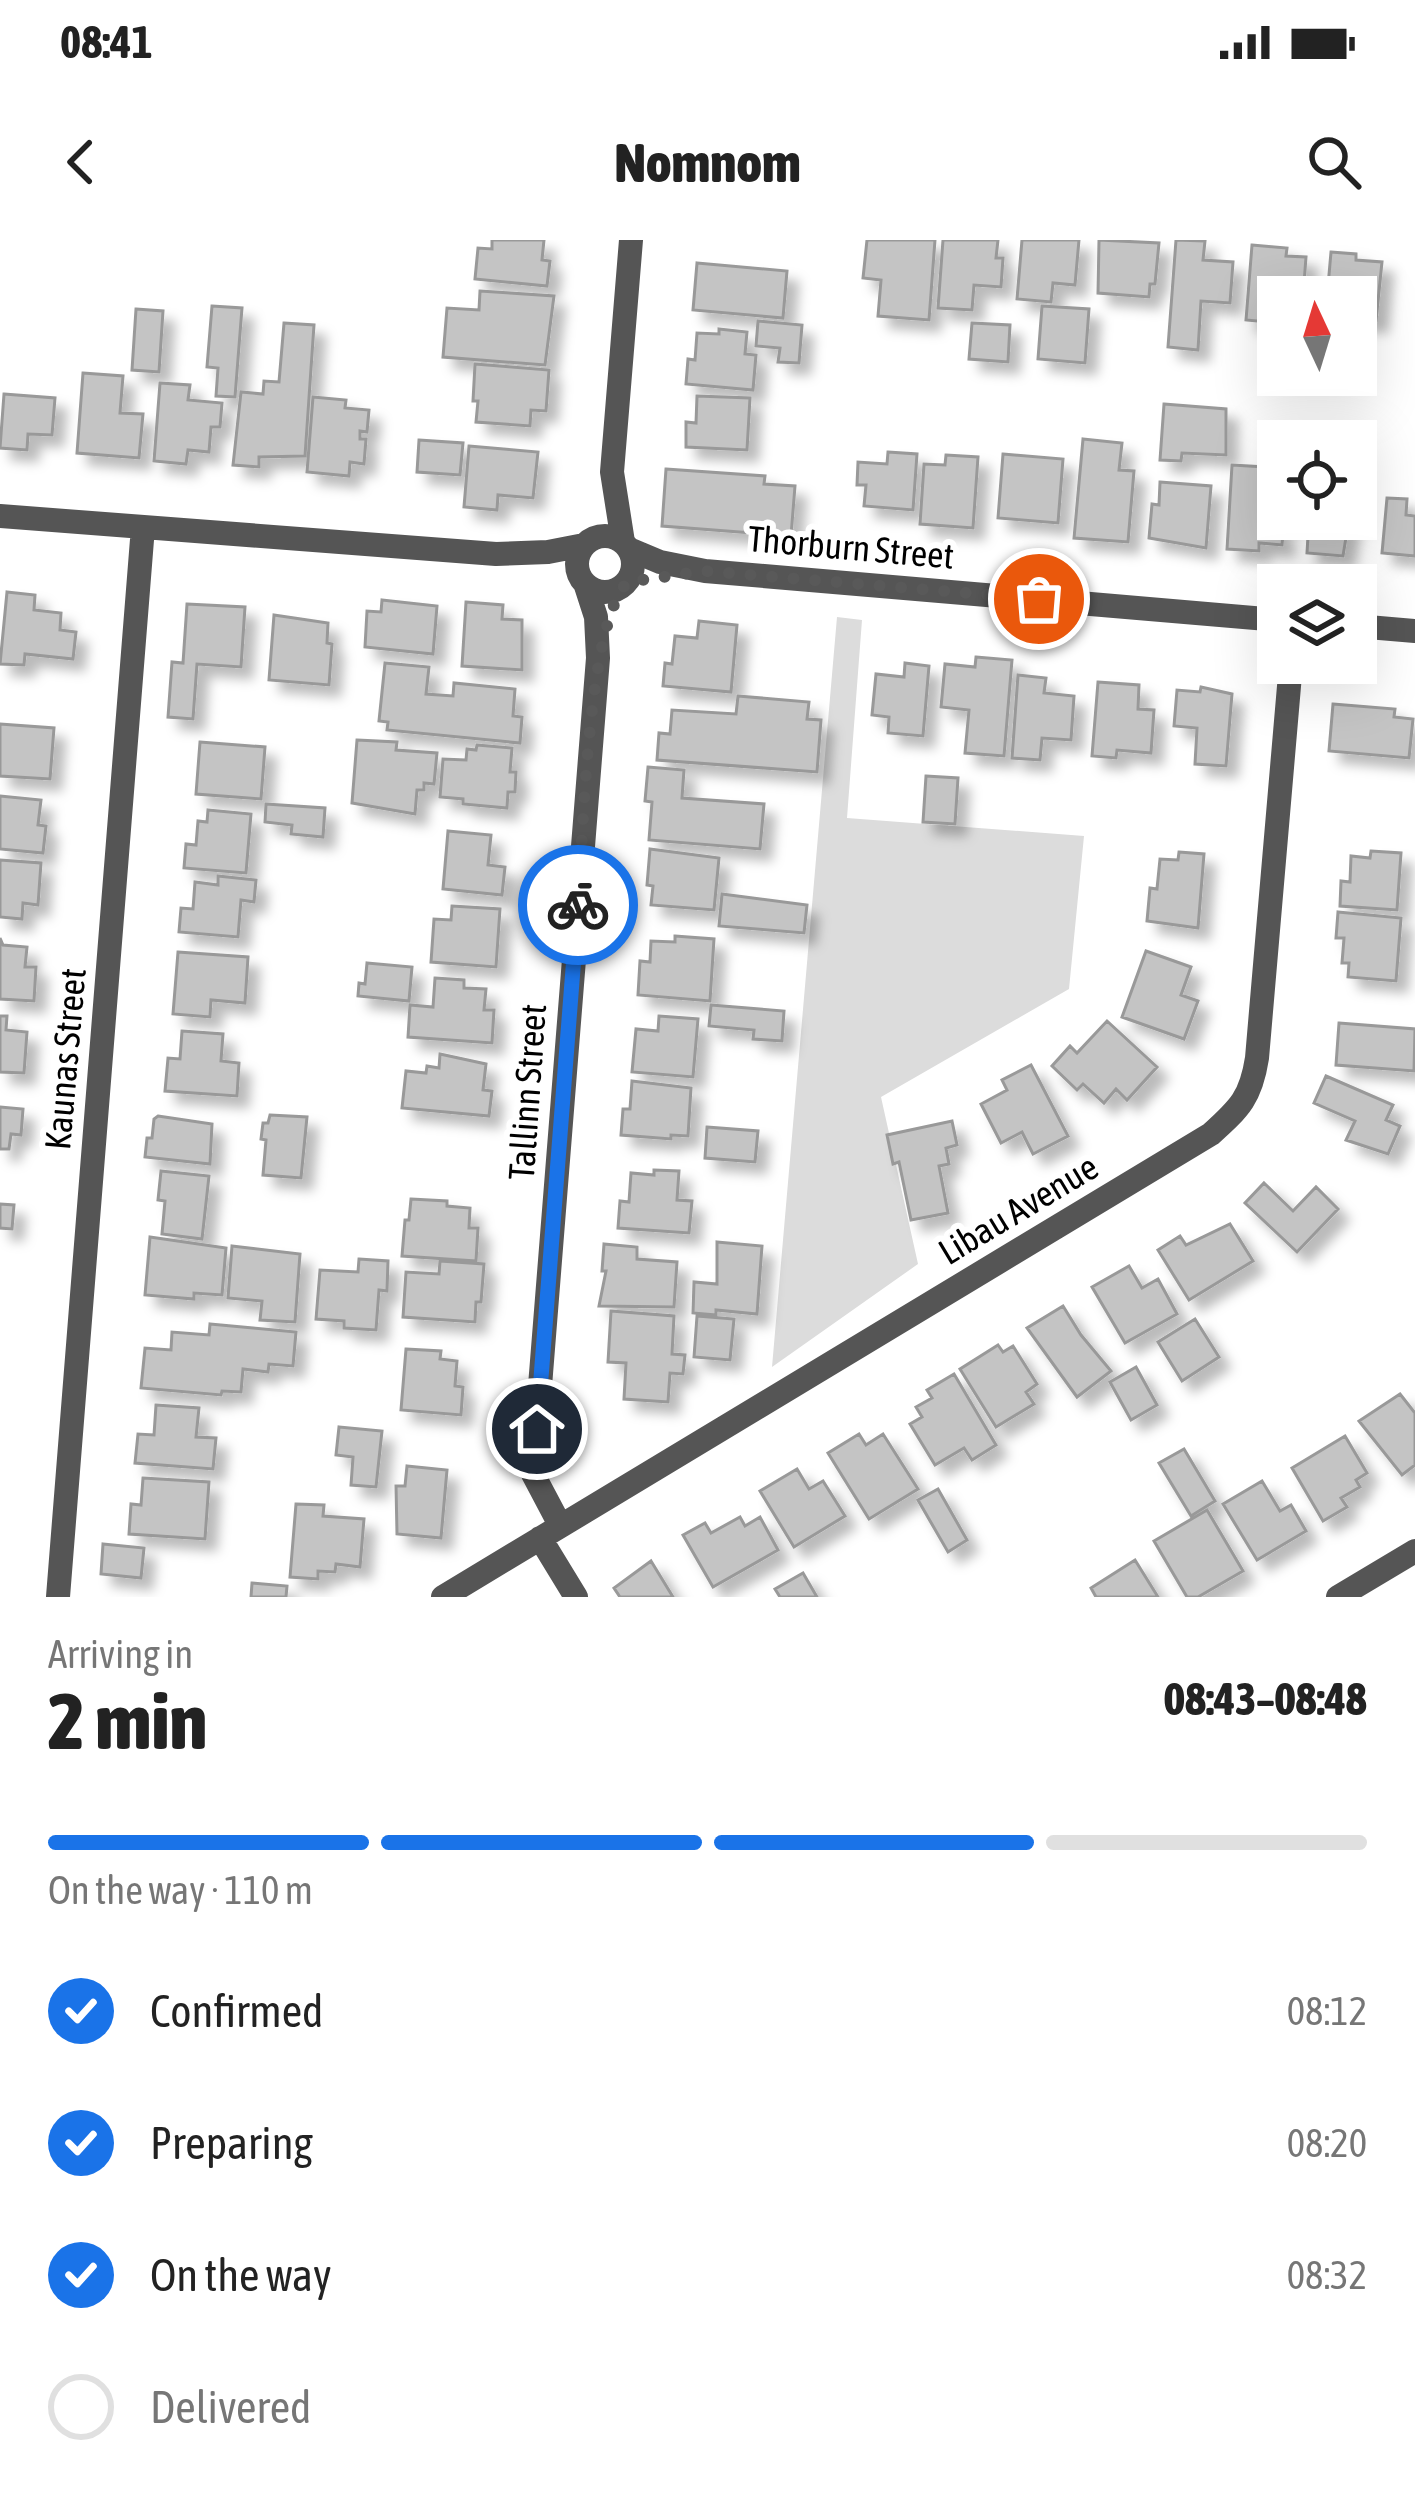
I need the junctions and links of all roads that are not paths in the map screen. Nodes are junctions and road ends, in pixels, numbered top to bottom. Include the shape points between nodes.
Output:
1 (631, 240) edge
2 (613, 472) junction
3 (0, 516) edge
4 (143, 527) junction
5 (588, 542) junction
6 (626, 546) junction
7 (496, 554) junction
8 (704, 571) junction
9 (584, 582) junction
10 (624, 585) junction
11 (1257, 618) edge
12 (1377, 628) edge
13 (1415, 631) edge
14 (598, 658) junction
15 (1289, 684) edge
16 (550, 1532) junction
17 (1415, 1551) edge
18 (58, 1597) edge
19 (443, 1597) edge
20 (576, 1597) edge
21 (1338, 1597) edge

1 - 2 street
2 - 5 street
2 - 6 street
3 - 4 street
4 - 7 street
4 - 18 street, Kaunas Street
5 - 6 street via 607,536
5 - 7 street
5 - 9 street via 577,560
6 - 8 street, Thorburn Street
6 - 10 street via 633,565
7 - 9 street via 548,564
8 - 10 street, Thorburn Street
8 - 11 street, Thorburn Street
9 - 10 street via 604,592
9 - 14 street, Tallinn Street
10 - 14 street, Tallinn Street
12 - 13 street
14 - 16 street, Tallinn Street via 533,1474
15 - 16 street, Libau Avenue via 1257,1058 1238,1110 1211,1134
16 - 19 street, Libau Avenue
16 - 20 street, Tallinn Street
17 - 21 street

